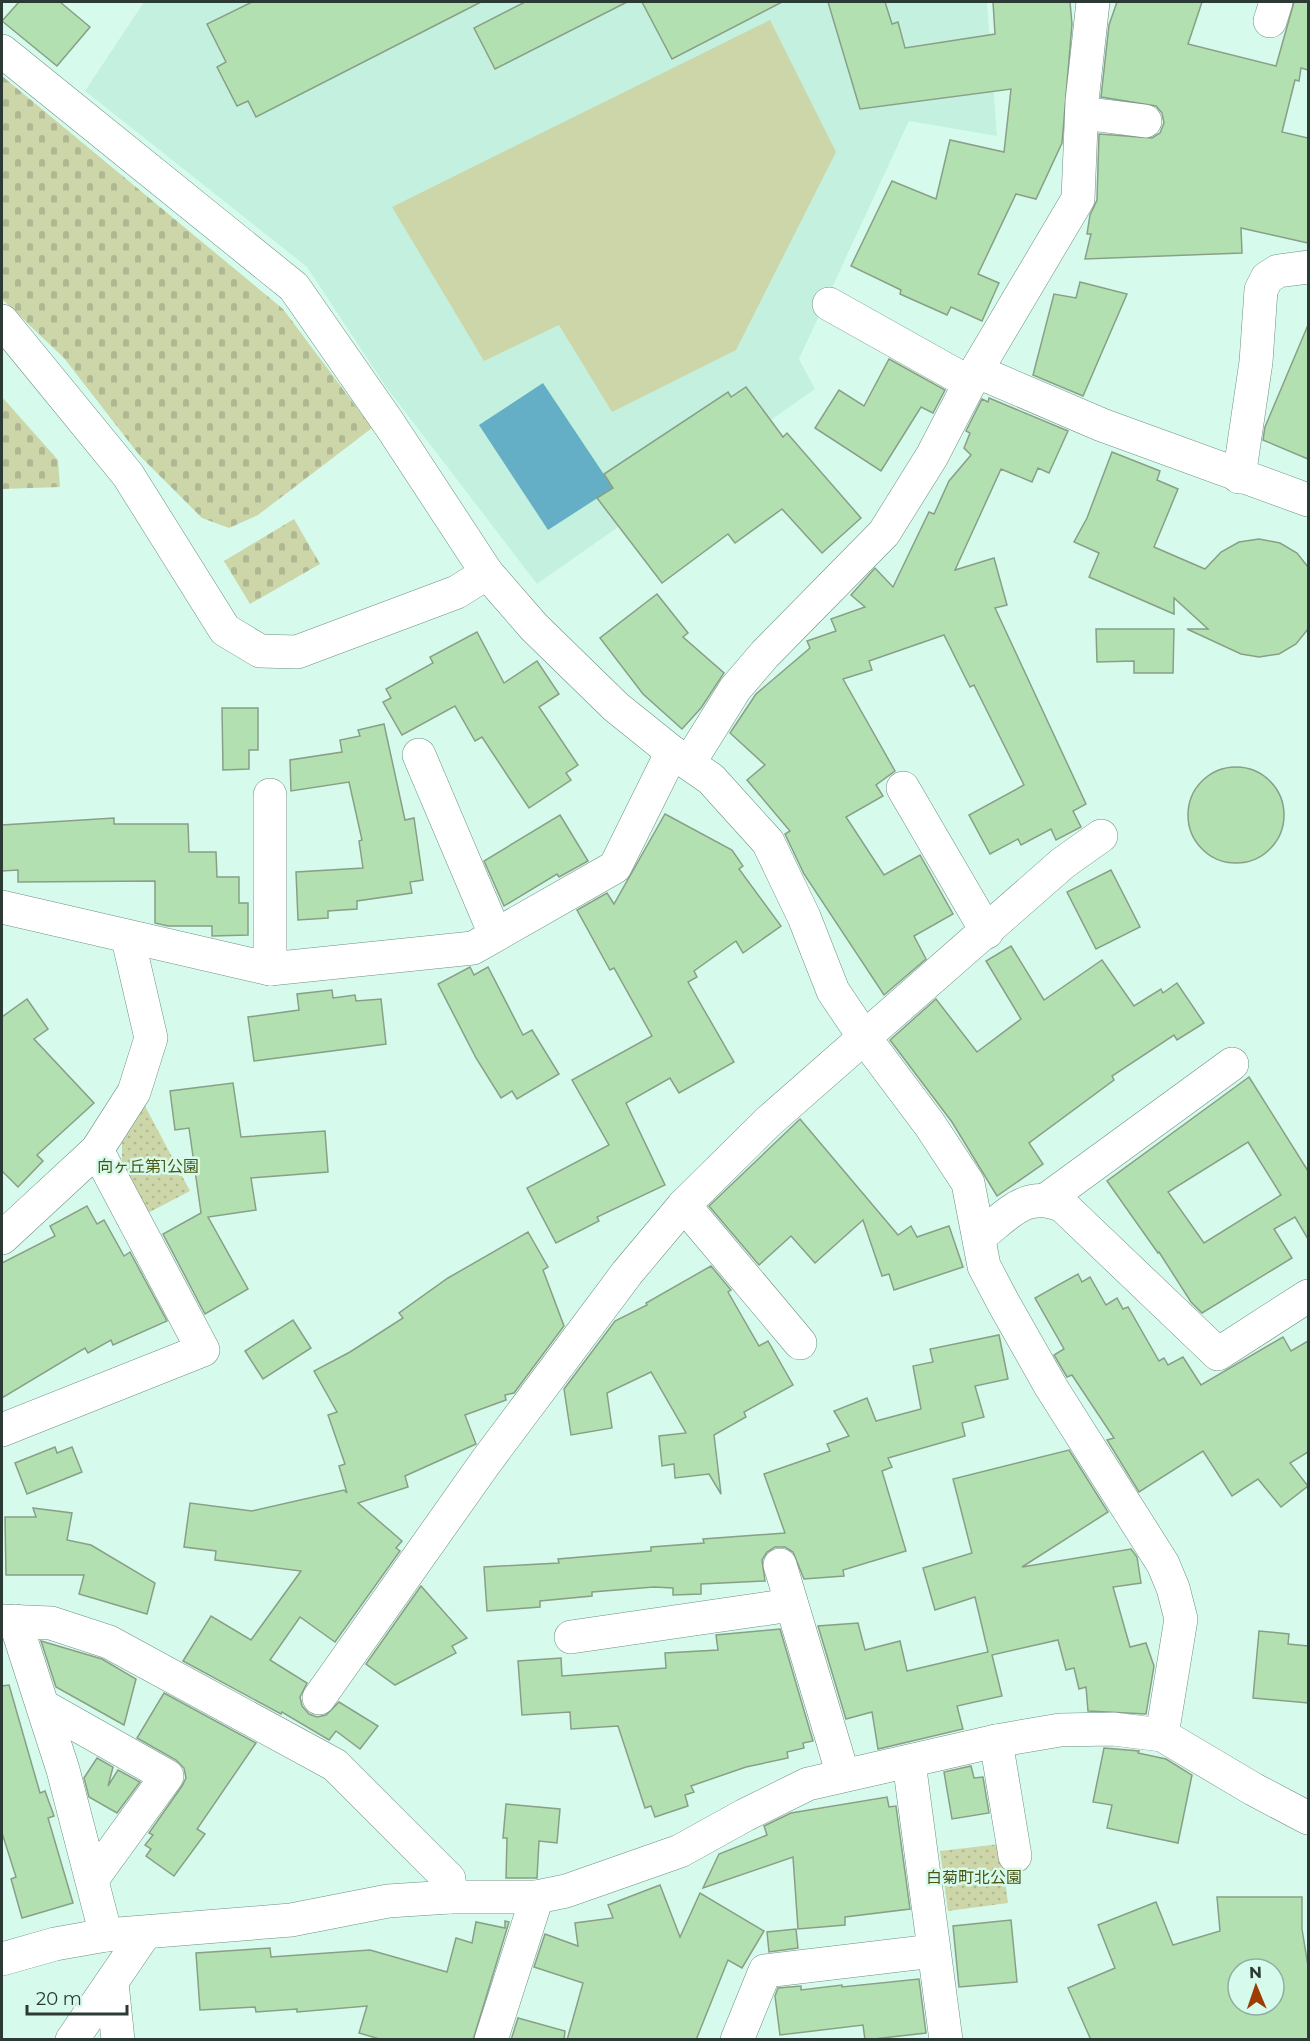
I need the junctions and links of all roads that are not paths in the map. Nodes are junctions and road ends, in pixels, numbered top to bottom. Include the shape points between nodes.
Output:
1 (1093, 2) edge
2 (2, 51) edge
3 (1082, 113) junction
4 (1145, 121) dead end
5 (1308, 267) edge
6 (830, 304) dead end
7 (2, 321) edge
8 (973, 377) junction
9 (1239, 477) junction
10 (1308, 500) edge
11 (487, 573) junction
12 (419, 755) dead end
13 (680, 758) junction
14 (903, 788) dead end
15 (270, 795) dead end
16 (1101, 836) dead end
17 (2, 908) edge
18 (987, 932) junction
19 (495, 934) junction
20 (128, 939) junction
21 (270, 969) junction
22 (864, 1037) junction
23 (1232, 1064) dead end
24 (96, 1150) junction
25 (1047, 1199) junction
26 (684, 1205) junction
27 (979, 1237) junction
28 (2, 1238) edge
29 (1305, 1305) edge
30 (800, 1343) dead end
31 (2, 1430) edge
32 (780, 1565) dead end
33 (791, 1605) junction
34 (8, 1621) edge
35 (571, 1637) dead end
36 (319, 1698) dead end
37 (45, 1707) junction
38 (1162, 1735) junction
39 (996, 1741) junction
40 (909, 1762) junction
41 (843, 1775) junction
42 (1308, 1818) edge
43 (1015, 1856) dead end
44 (93, 1878) junction
45 (450, 1897) junction
46 (537, 1897) junction
47 (145, 1933) junction
48 (106, 1935) junction
49 (933, 1951) junction
50 (2, 1959) edge
51 (112, 1983) junction
52 (72, 2040) edge
53 (118, 2040) edge
54 (491, 2040) edge
55 (737, 2040) edge
56 (946, 2040) edge

1 - 3 street
2 - 11 street via 294,287
3 - 4 street
3 - 8 street via 1077,199
5 - 9 street via 1278,271 1267,278 1261,290 1256,362
6 - 8 street
7 - 11 street via 128,475 225,630 260,651 297,652 457,592
8 - 9 street
8 - 13 street via 932,456 884,533 742,681
9 - 10 street
11 - 13 street via 534,627 608,699
12 - 19 street
13 - 19 street via 615,867
13 - 22 street via 711,779 768,842 804,917 833,991
14 - 18 street
15 - 21 street
16 - 18 street via 1063,863
17 - 20 street
18 - 22 street
19 - 21 street via 473,948
20 - 21 street
20 - 24 street via 151,1038 134,1092
22 - 26 street via 769,1120
22 - 27 street via 968,1183
23 - 25 street
24 - 28 street
24 - 31 street via 203,1350
25 - 27 street via 1029,1200
25 - 29 street via 1063,1206 1218,1354
26 - 30 street
26 - 36 street via 627,1273 484,1463
27 - 38 street via 984,1266 1004,1304 1147,1536 1173,1588 1180,1619
32 - 33 street
33 - 35 street
33 - 41 street
34 - 37 street
34 - 45 street via 51,1623 109,1642 335,1765 449,1879
37 - 44 street
37 - 44 street via 168,1776
38 - 39 street via 1113,1729 1059,1730
38 - 42 street
39 - 40 street
39 - 43 street
40 - 41 street
40 - 49 street
41 - 46 street via 808,1784 680,1851 566,1891
44 - 48 street
45 - 46 street
45 - 47 street via 388,1901 291,1920
46 - 54 street
47 - 48 street
47 - 51 street
48 - 50 street
49 - 55 street via 765,1971
49 - 56 street
51 - 52 street
51 - 53 street

